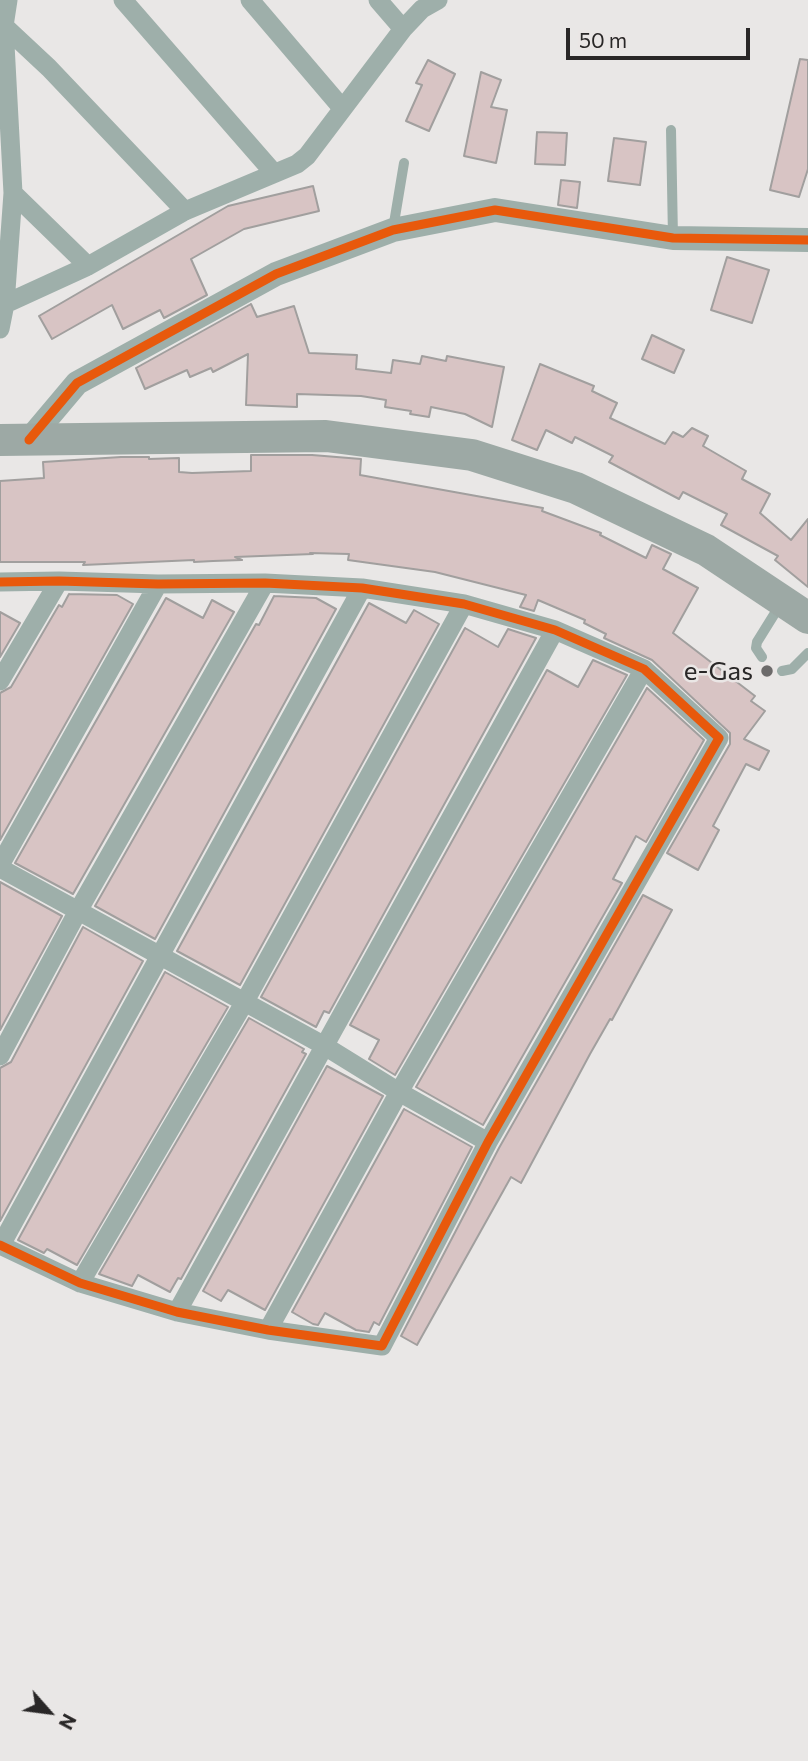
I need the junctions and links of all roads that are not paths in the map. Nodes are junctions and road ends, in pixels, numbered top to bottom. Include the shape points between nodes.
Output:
1 (8, 0) edge
2 (123, 0) edge
3 (250, 0) edge
4 (378, 0) edge
5 (438, 0) edge
6 (2, 27) edge
7 (403, 29) junction
8 (342, 108) junction
9 (671, 130) dead end
10 (404, 163) dead end
11 (273, 172) junction
12 (13, 193) junction
13 (185, 211) junction
14 (393, 230) junction
15 (673, 238) junction
16 (808, 240) edge
17 (88, 266) junction
18 (2, 303) edge
19 (0, 330) edge
20 (15, 440) edge
21 (60, 581) junction
22 (0, 582) edge
23 (265, 583) junction
24 (158, 584) junction
25 (362, 587) junction
26 (464, 604) junction
27 (795, 610) edge
28 (555, 630) junction
29 (808, 653) edge
30 (762, 657) dead end
31 (644, 669) junction
32 (782, 671) dead end
33 (0, 681) edge
34 (0, 867) edge
35 (78, 911) junction
36 (161, 958) junction
37 (244, 1003) junction
38 (323, 1045) junction
39 (0, 1056) edge
40 (399, 1092) junction
41 (488, 1142) junction
42 (0, 1245) edge
43 (80, 1283) junction
44 (177, 1312) junction
45 (268, 1330) junction

1 - 6 street
2 - 11 street
3 - 8 street
4 - 7 street
5 - 7 street
6 - 12 street
6 - 13 street via 49,68
7 - 8 street
8 - 11 street via 307,156
9 - 15 lane
10 - 14 lane
11 - 13 street
12 - 17 street
12 - 18 street
13 - 17 street
14 - 15 street via 495,210
14 - 20 street via 276,274 77,383
15 - 16 street
17 - 18 street
18 - 19 street
20 - 27 main road via 326,436 472,455 576,488 706,550
21 - 22 street
21 - 24 street
21 - 33 street
23 - 24 street
23 - 25 street
23 - 35 street
24 - 34 street
25 - 26 street
25 - 36 street
26 - 28 street
26 - 37 street
27 - 30 lane via 757,642
28 - 31 street
28 - 38 street
29 - 32 lane via 792,669
31 - 40 street
31 - 41 street via 719,738
34 - 35 street
35 - 36 street
35 - 39 street
36 - 37 street
36 - 42 street
37 - 38 street
37 - 43 street
38 - 40 street
38 - 44 street
40 - 41 street
40 - 45 street
41 - 45 street via 382,1346
42 - 43 street
43 - 44 street
44 - 45 street

